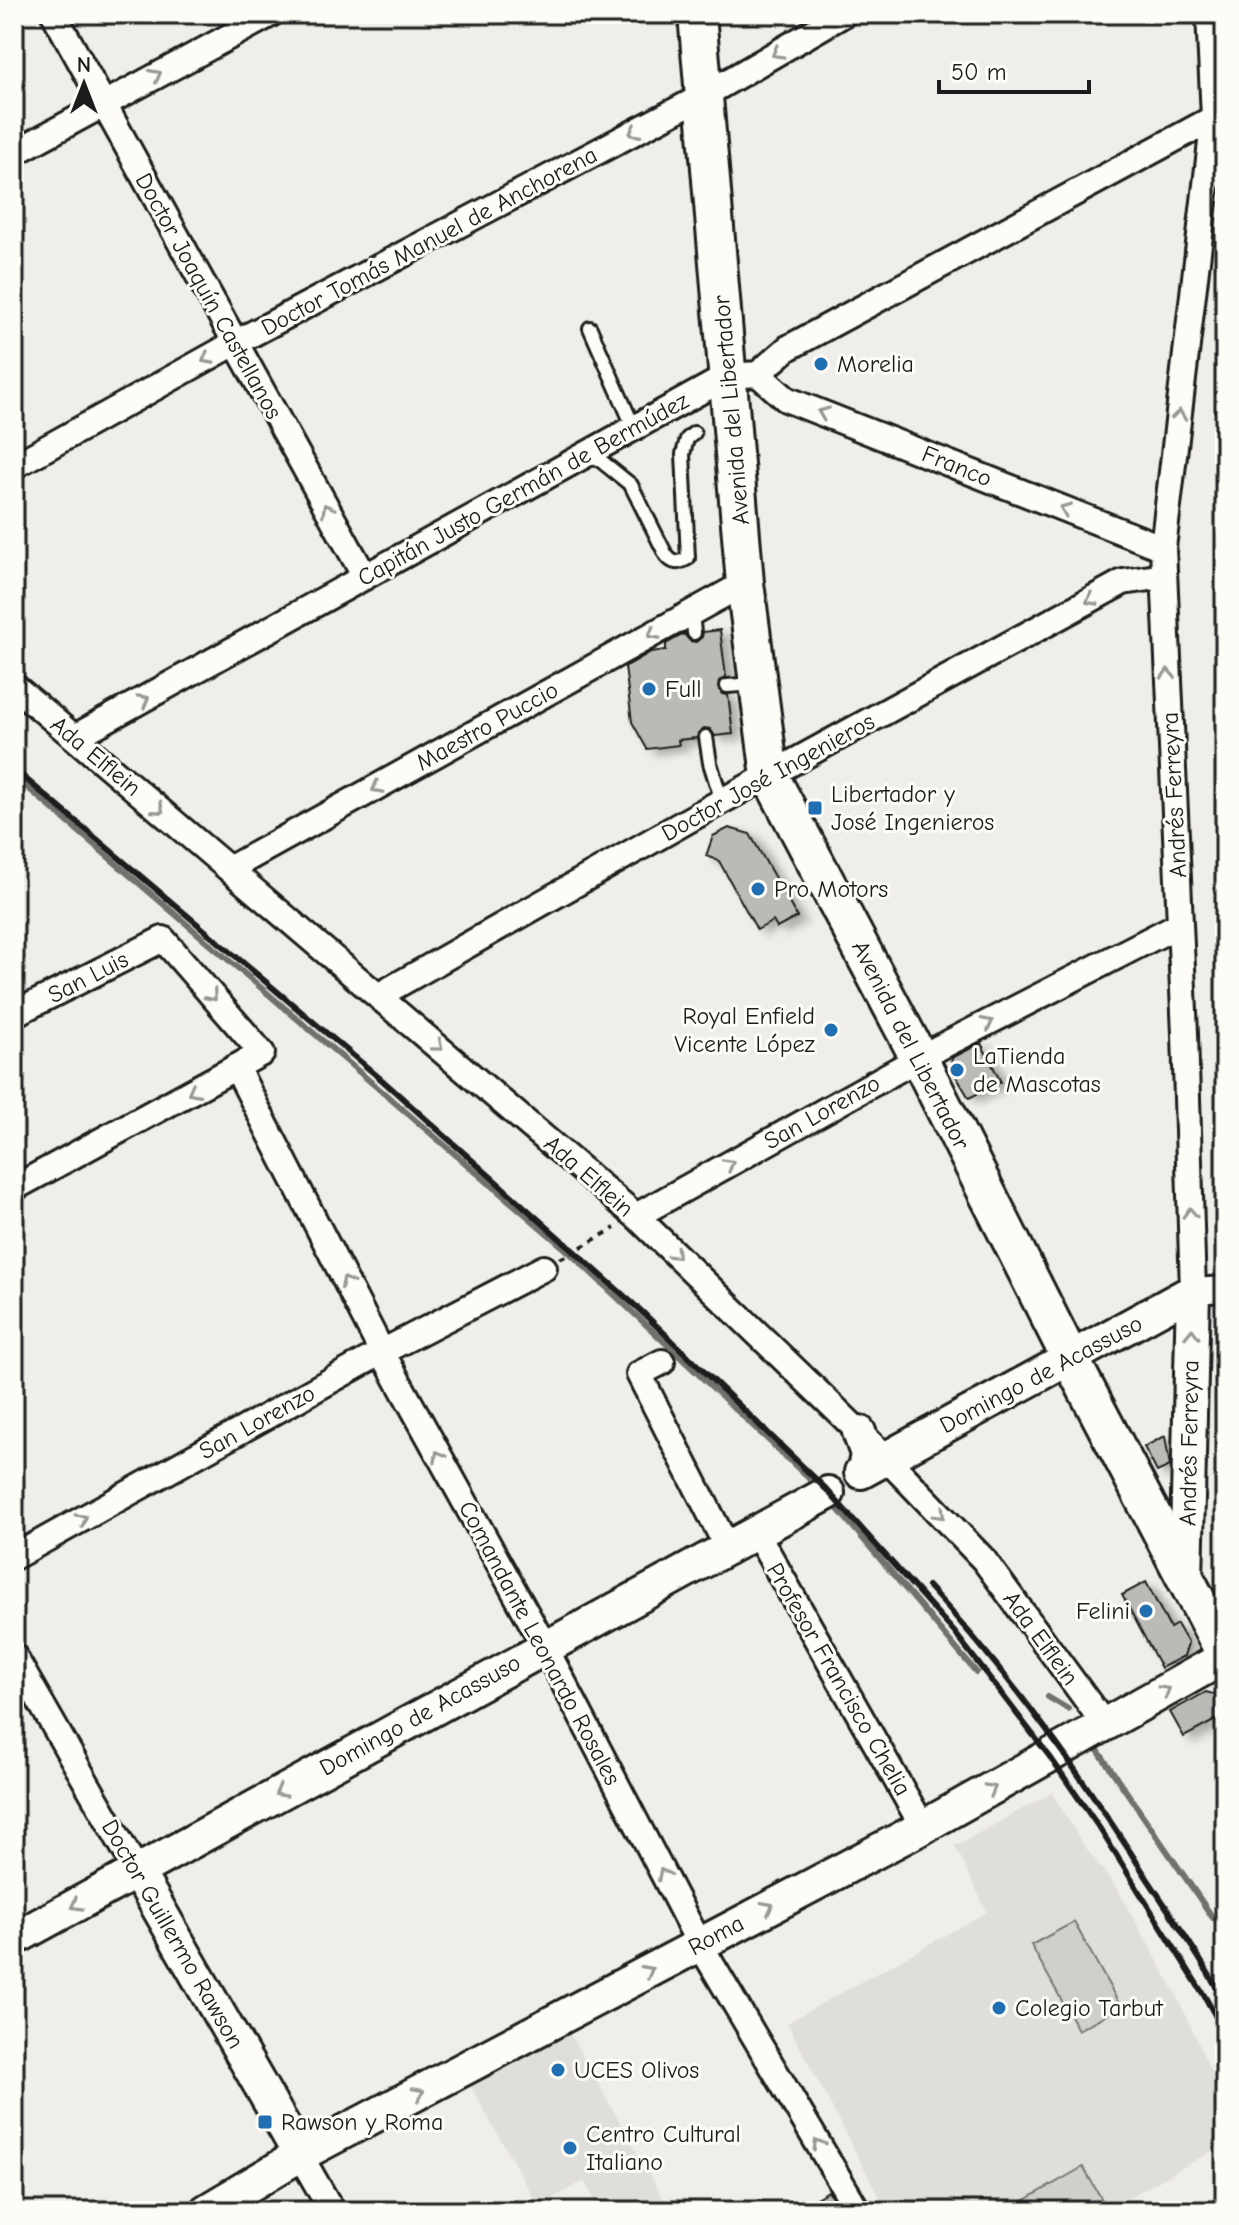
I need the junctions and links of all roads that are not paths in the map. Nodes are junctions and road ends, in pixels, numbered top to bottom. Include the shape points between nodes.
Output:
1 (54, 14) edge
2 (271, 14) edge
3 (697, 14) edge
4 (844, 14) edge
5 (1209, 14) edge
6 (703, 96) junction
7 (103, 103) junction
8 (1220, 114) edge
9 (14, 153) edge
10 (590, 328) dead end
11 (235, 343) junction
12 (743, 375) junction
13 (634, 428) junction
14 (694, 433) dead end
15 (590, 452) junction
16 (14, 466) edge
17 (1163, 548) junction
18 (1164, 576) junction
19 (365, 577) junction
20 (745, 583) junction
21 (14, 686) edge
22 (75, 737) junction
23 (706, 737) dead end
24 (770, 776) junction
25 (722, 801) junction
26 (229, 869) junction
27 (1180, 924) junction
28 (378, 996) junction
29 (14, 1014) edge
30 (919, 1058) junction
31 (236, 1067) junction
32 (14, 1188) edge
33 (636, 1216) junction
34 (544, 1268) road end
35 (1225, 1289) edge
36 (1193, 1291) junction
37 (382, 1352) junction
38 (1071, 1360) junction
39 (662, 1362) dead end
40 (859, 1432) joint
41 (878, 1469) junction
42 (828, 1493) dead end
43 (756, 1532) junction
44 (727, 1547) junction
45 (14, 1557) edge
46 (1186, 1580) junction
47 (545, 1647) junction
48 (14, 1656) edge
49 (1225, 1656) edge
50 (1105, 1725) junction
51 (923, 1827) junction
52 (137, 1871) junction
53 (14, 1939) edge
54 (699, 1943) junction
55 (300, 2155) junction
56 (206, 2211) edge
57 (332, 2211) edge
58 (858, 2211) edge

1 - 7 street, Doctor Joaquín Castellanos
7 -> 2 street
3 - 6 main road, Avenida del Libertador
4 -> 6 street, Doctor Tomás Manuel de Anchorena
5 - 8 street, Andrés Ferreyra
6 -> 11 street, Doctor Tomás Manuel de Anchorena
6 - 12 main road, Avenida del Libertador
7 - 9 street
7 - 11 street, Doctor Joaquín Castellanos
8 - 12 street, Capitán Justo Germán de Bermúdez
17 -> 8 street, Andrés Ferreyra
10 - 13 lane
11 -> 16 street, Doctor Tomás Manuel de Anchorena
19 -> 11 street, Doctor Joaquín Castellanos
12 - 13 street, Capitán Justo Germán de Bermúdez
17 -> 12 street, Franco via 786,399
12 - 20 main road, Avenida del Libertador
13 - 15 street, Capitán Justo Germán de Bermúdez
14 - 15 lane via 683,454 688,558 677,563 666,555 631,485
15 - 19 street, Capitán Justo Germán de Bermúdez
17 - 18 street, Andrés Ferreyra
18 -> 24 street, Doctor José Ingenieros via 1123,582
27 -> 18 street, Andrés Ferreyra
22 -> 19 street, Capitán Justo Germán de Bermúdez
20 - 24 main road, Avenida del Libertador via 742,685
20 -> 26 street, Maestro Puccio via 693,622
21 - 22 street, Ada Elflein
22 -> 26 street, Ada Elflein
23 - 25 lane
24 - 25 street, Doctor José Ingenieros
24 - 30 main road, Avenida del Libertador
25 - 28 street, Doctor José Ingenieros
26 - 28 street, Ada Elflein
30 -> 27 street, San Lorenzo
36 -> 27 street, Andrés Ferreyra
28 -> 33 street, Ada Elflein
29 -> 31 street, San Luis via 163,939 262,1053
33 -> 30 street, San Lorenzo
30 - 38 main road, Avenida del Libertador
31 -> 32 street
37 -> 31 street, Comandante Leonardo Rosales
33 -> 40 street, Ada Elflein
34 - 37 street, San Lorenzo
35 - 36 street, Domingo de Acassuso
36 - 38 street, Domingo de Acassuso
46 -> 36 street, Andrés Ferreyra
45 -> 37 street, San Lorenzo
47 -> 37 street, Comandante Leonardo Rosales
38 - 41 street, Domingo de Acassuso
38 - 46 main road, Avenida del Libertador
39 - 44 street via 639,1374
40 - 41 street
41 -> 50 street, Ada Elflein via 984,1560
42 - 43 street, Domingo de Acassuso
43 - 44 street, Domingo de Acassuso
43 - 51 street, Profesor Francisco Chelia
44 - 47 street, Domingo de Acassuso
46 - 49 main road, Avenida del Libertador
47 -> 52 street, Domingo de Acassuso
54 -> 47 street, Comandante Leonardo Rosales
48 - 52 street, Doctor Guillermo Rawson
50 -> 49 street, Roma
51 -> 50 street, Roma
54 -> 51 street, Roma
52 -> 53 street, Domingo de Acassuso
52 - 55 street, Doctor Guillermo Rawson
55 -> 54 street, Roma
58 -> 54 street, Comandante Leonardo Rosales
55 - 56 street, Roma
55 - 57 street, Doctor Guillermo Rawson

